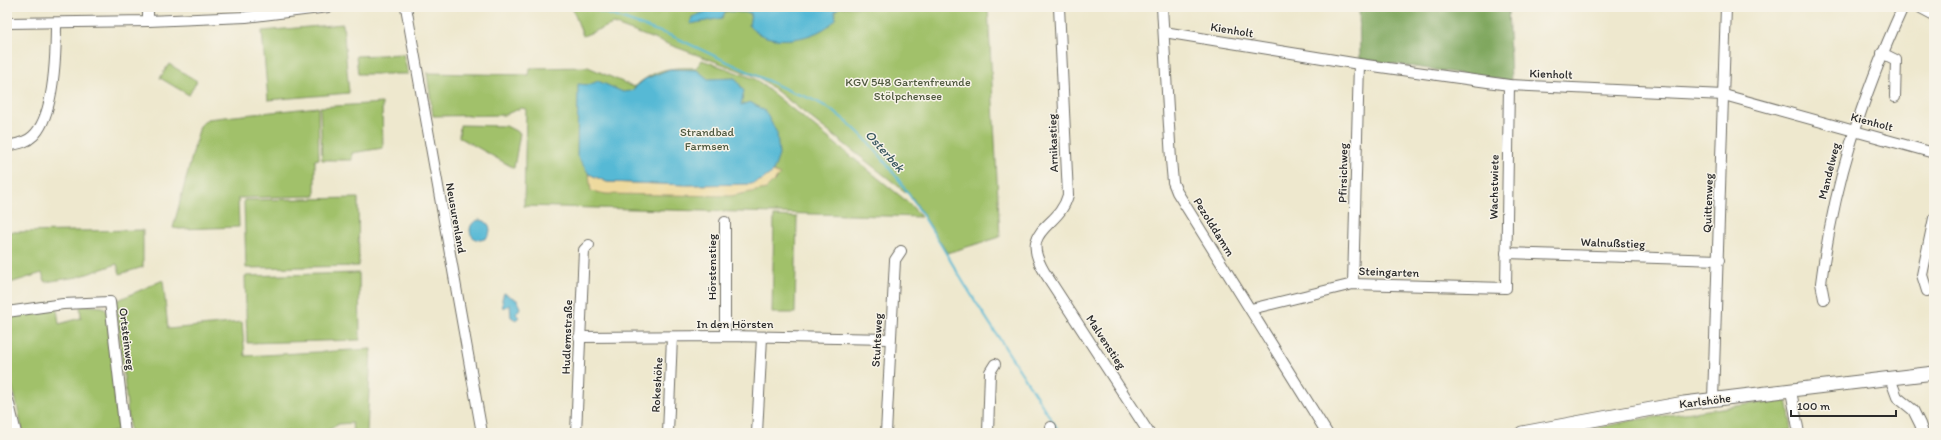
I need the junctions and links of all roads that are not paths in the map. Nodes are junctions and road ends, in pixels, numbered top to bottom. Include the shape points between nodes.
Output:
1 (148, 7) edge
2 (328, 7) edge
3 (406, 7) edge
4 (1059, 7) edge
5 (1162, 7) edge
6 (1726, 7) edge
7 (1903, 7) edge
8 (1919, 7) edge
9 (1934, 15) edge
10 (148, 21) junction
11 (7, 23) edge
12 (56, 23) junction
13 (1164, 32) junction
14 (1882, 53) junction
15 (1359, 64) junction
16 (1509, 85) junction
17 (1724, 95) junction
18 (1895, 97) dead end
19 (1853, 131) junction
20 (7, 146) edge
21 (1934, 153) edge
22 (1934, 218) edge
23 (725, 222) dead end
24 (589, 245) dead end
25 (901, 251) dead end
26 (1506, 253) junction
27 (1719, 260) junction
28 (1040, 265) joint
29 (1353, 284) junction
30 (1506, 288) joint
31 (1927, 292) dead end
32 (1824, 299) dead end
33 (1251, 309) junction
34 (7, 312) edge
35 (725, 336) junction
36 (579, 337) junction
37 (672, 337) junction
38 (762, 337) junction
39 (890, 339) junction
40 (995, 364) dead end
41 (1934, 372) edge
42 (1890, 378) junction
43 (1791, 392) junction
44 (7, 396) edge
45 (1713, 399) junction
46 (16, 433) edge
47 (125, 433) edge
48 (482, 433) edge
49 (576, 433) edge
50 (668, 433) edge
51 (757, 433) edge
52 (886, 433) edge
53 (988, 433) edge
54 (1149, 433) edge
55 (1328, 433) edge
56 (1522, 433) edge
57 (1799, 433) edge
58 (1923, 433) edge

1 - 10 street
2 - 10 street via 246,17
3 - 48 street, Neusurenland
4 - 28 street, Arnikastieg via 1068,195 1062,210 1041,229 1035,252
5 - 13 street, Pezolddamm
6 - 17 street, Quittenweg
7 - 14 street, Mandelweg
8 - 9 street
10 - 12 street
11 - 12 street
12 - 20 street via 55,63 44,118 33,137 19,144
13 - 15 street, Kienholt
13 - 33 street, Pezolddamm via 1174,182 1177,192
14 - 18 street via 1896,60
14 - 19 street, Mandelweg
15 - 16 street, Kienholt
15 - 29 street, Pfirsichweg
16 - 17 street, Kienholt
16 - 26 street, Wachstwiete
17 - 19 street, Kienholt
17 - 27 street, Quittenweg
19 - 21 street, Kienholt
19 - 32 street, Mandelweg via 1832,212 1821,283
22 - 31 street via 1922,275
23 - 35 street, Hörstenstieg
24 - 36 street, Hudlemstraße via 584,250
25 - 39 street, Stuhtsweg via 895,260
26 - 27 street, Walnußstieg
26 - 30 street, Wachstwiete
27 - 45 street, Quittenweg
28 - 54 street, Malvenstieg
29 - 30 street, Steingarten
29 - 33 street, Steingarten
33 - 55 street, Pezolddamm
34 - 47 street, Ortsteinweg via 63,304 110,302
35 - 37 street, In den Hörsten
35 - 38 street, In den Hörsten
36 - 37 street, In den Hörsten
36 - 49 street, Hudlemstraße
37 - 50 street, Rokeshöhe
38 - 39 street, In den Hörsten
38 - 51 street
39 - 52 street, Stuhtsweg
40 - 53 street via 990,372
41 - 42 main road, Karlshöhe
42 - 43 main road, Karlshöhe
42 - 58 street via 1897,397 1913,410
43 - 45 main road, Karlshöhe
43 - 57 street
44 - 46 street
45 - 56 main road, Karlshöhe

